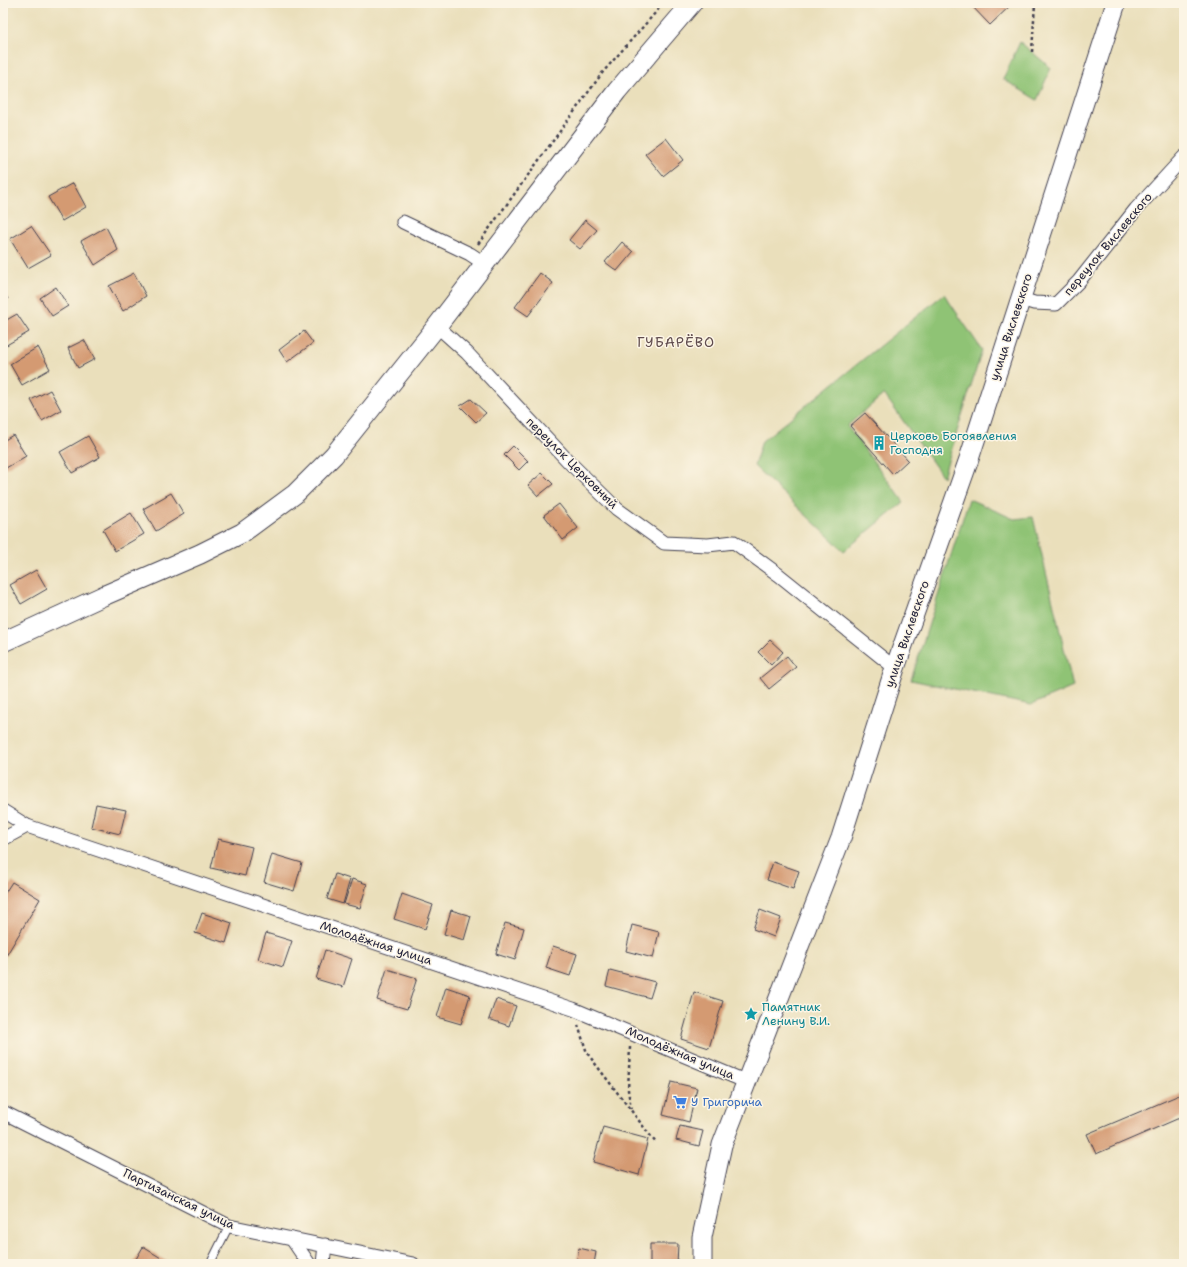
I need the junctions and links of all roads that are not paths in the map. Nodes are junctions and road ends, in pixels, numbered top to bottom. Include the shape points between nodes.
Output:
1 (692, 3) edge
2 (1116, 3) edge
3 (1184, 157) edge
4 (403, 222) dead end
5 (478, 259) junction
6 (1020, 299) junction
7 (437, 326) junction
8 (3, 642) edge
9 (895, 668) junction
10 (3, 810) edge
11 (27, 826) junction
12 (3, 838) edge
13 (746, 1082) junction
14 (3, 1112) edge
15 (229, 1226) junction
16 (292, 1239) junction
17 (325, 1245) junction
18 (210, 1264) edge
19 (309, 1264) edge
20 (323, 1264) edge
21 (413, 1264) edge
22 (702, 1264) edge

1 - 5 street
2 - 6 street, улица Вислевского
3 - 6 street, переулок Вислевского via 1136,209 1056,304 1034,303
4 - 5 street
5 - 7 street
6 - 9 street, улица Вислевского via 969,459
7 - 8 street via 334,455 295,494 242,533
7 - 9 street, переулок Церковный via 467,353 569,462 618,509 664,544 734,542
9 - 13 street, улица Вислевского via 842,838
10 - 11 street, Молодёжная улица
11 - 12 street
11 - 13 street, Молодёжная улица via 574,1009
13 - 22 street, улица Вислевского via 722,1146 702,1237
14 - 15 street, Партизанская улица
15 - 16 street, Партизанская улица
15 - 18 lane
16 - 17 street, Партизанская улица
16 - 19 street
17 - 20 street
17 - 21 street, Партизанская улица

